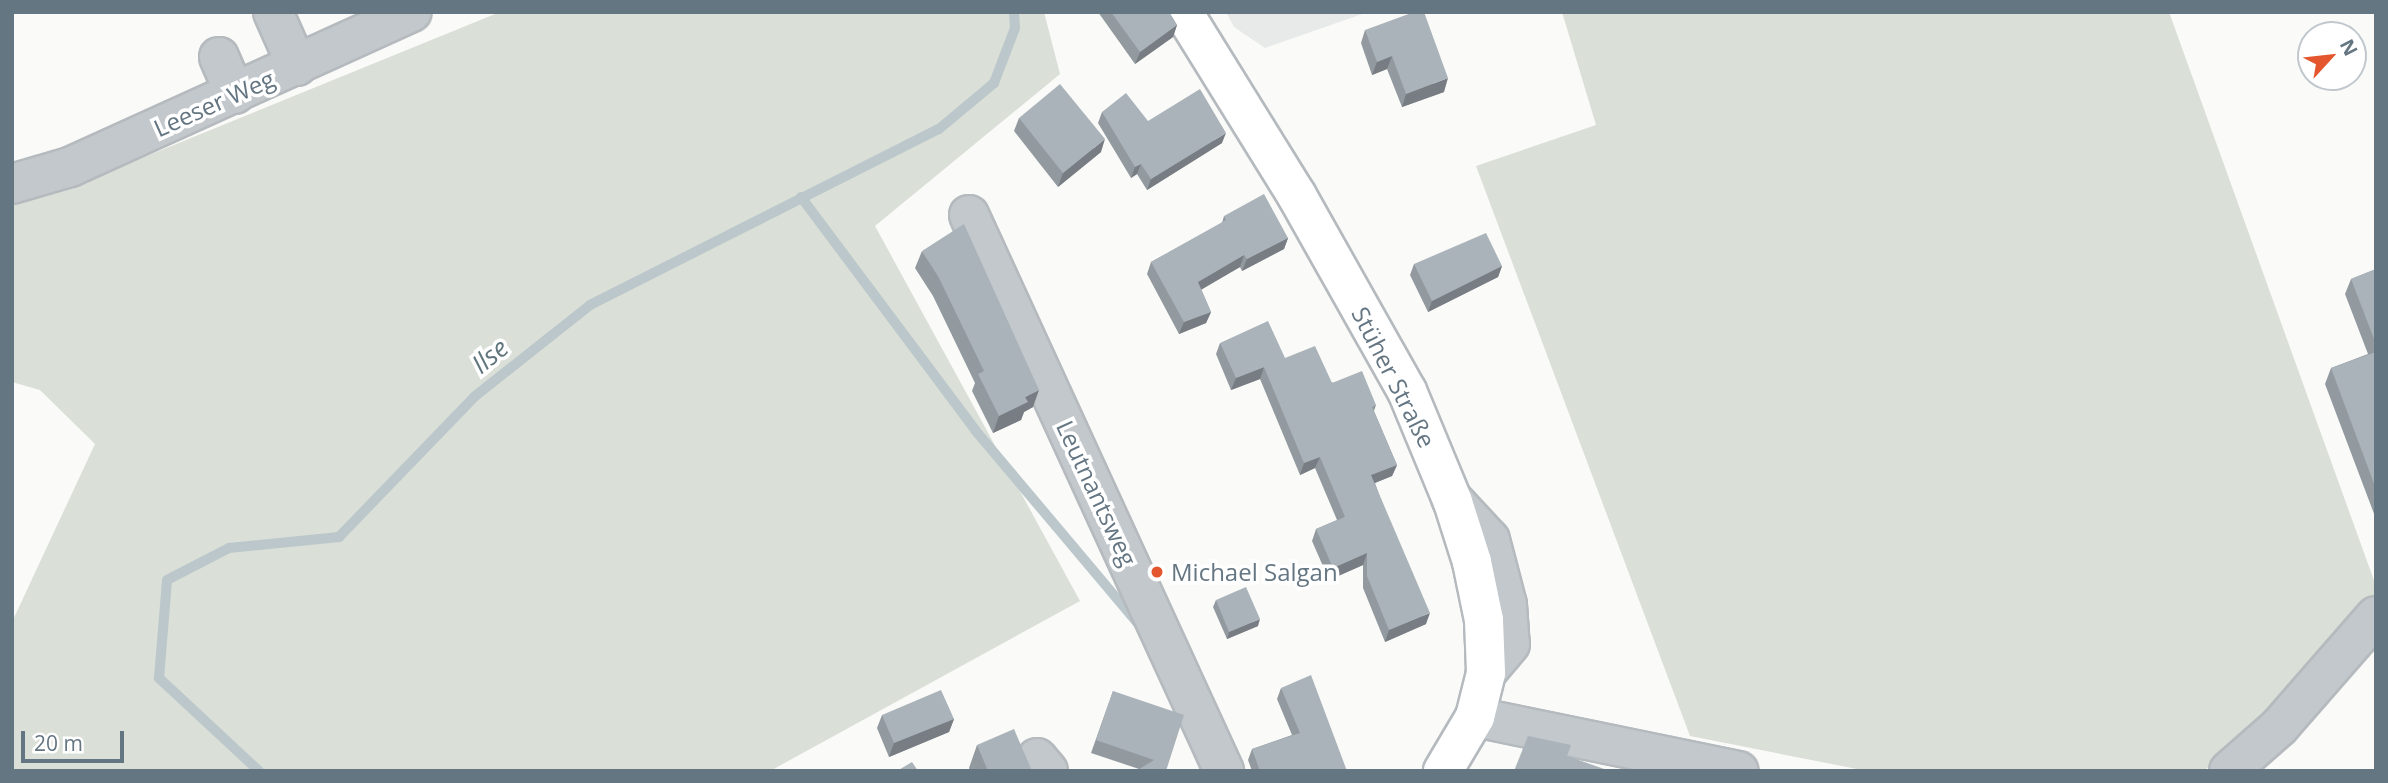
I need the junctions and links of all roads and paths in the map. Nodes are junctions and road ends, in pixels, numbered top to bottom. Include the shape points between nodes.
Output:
1 (273, 12) edge
2 (1183, 12) edge
3 (404, 14) edge
4 (219, 57) dead end
5 (297, 66) junction
6 (235, 94) junction
7 (12, 184) edge
8 (970, 215) dead end
9 (2376, 616) edge
10 (1475, 717) junction
11 (1224, 771) edge
12 (1443, 771) edge
13 (1739, 771) edge
14 (2229, 771) edge

1 - 5 street
2 - 10 main road, Stüher Straße via 1297,196 1402,382 1451,498 1472,562 1484,620 1486,673
3 - 5 street, Leeser Weg
4 - 6 street
5 - 6 street, Leeser Weg
6 - 7 street, Leeser Weg via 70,167
8 - 11 street, Leutnantsweg
9 - 14 street via 2279,727
10 - 12 main road, Stüher Straße
10 - 13 street

